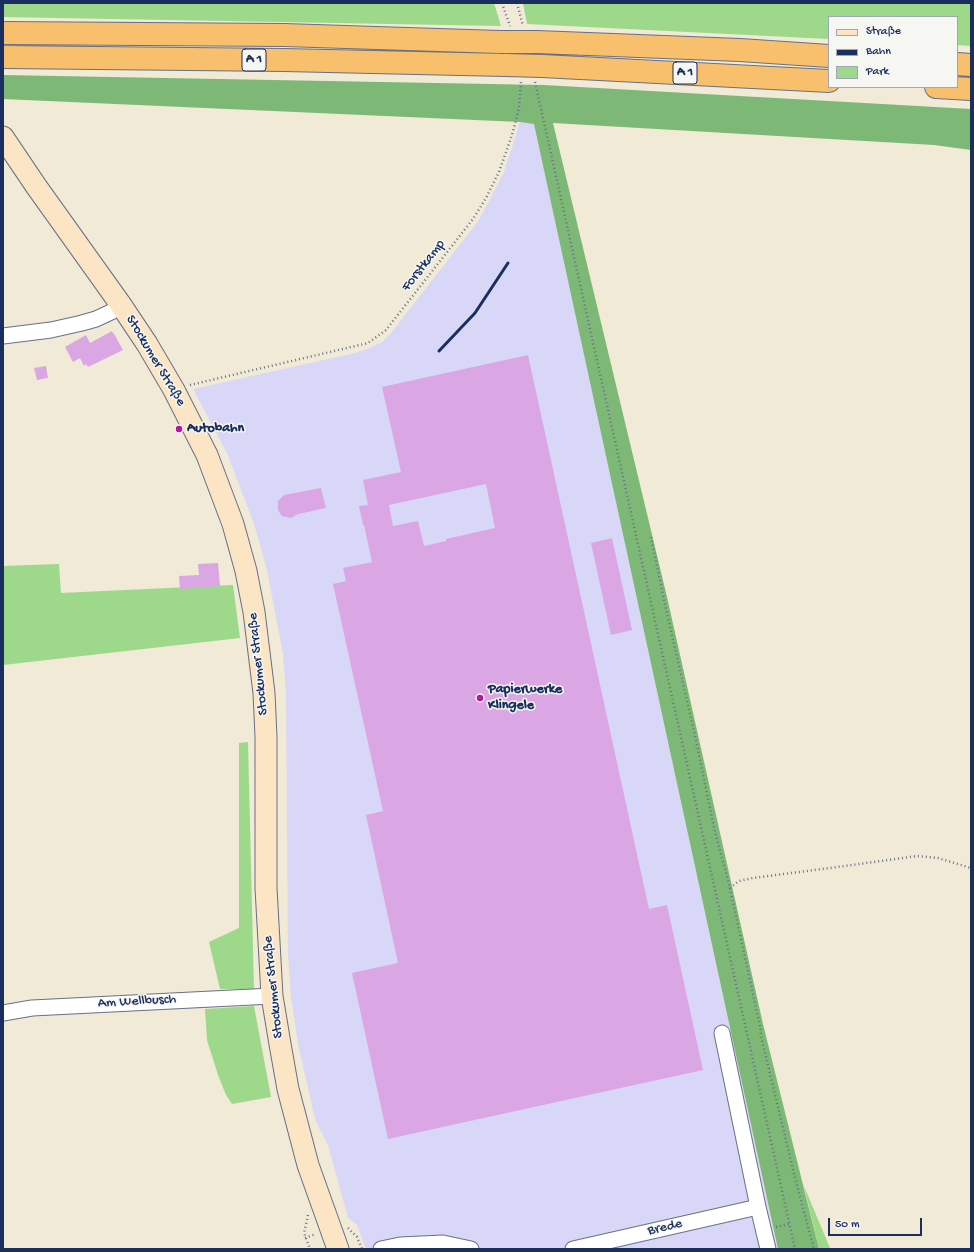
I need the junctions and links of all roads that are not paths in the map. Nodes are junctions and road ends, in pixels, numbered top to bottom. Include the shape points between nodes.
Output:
1 (3, 33) edge
2 (828, 56) edge
3 (3, 57) edge
4 (958, 64) edge
5 (971, 65) edge
6 (828, 81) edge
7 (3, 137) edge
8 (121, 305) junction
9 (3, 336) edge
10 (272, 996) junction
11 (3, 1013) edge
12 (722, 1033) dead end
13 (758, 1207) junction
14 (338, 1249) edge
15 (381, 1249) edge
16 (471, 1249) edge
17 (573, 1249) edge
18 (768, 1249) edge

1 - 2 highway, A 1, bridge via 506,37
3 - 6 highway, A 1, bridge via 292,60 538,72
4 - 5 highway
7 - 8 main road, Stockumer Straße
8 - 9 street via 96,319 82,323
8 - 10 main road, Stockumer Straße via 174,390 207,455 233,524 246,571 264,693 266,888
10 - 11 street, Am Wellbusch via 32,1008
10 - 14 main road, Stockumer Straße via 288,1089 308,1165
12 - 13 street
13 - 17 street, Brede
13 - 18 street
15 - 16 street via 400,1245 443,1244

